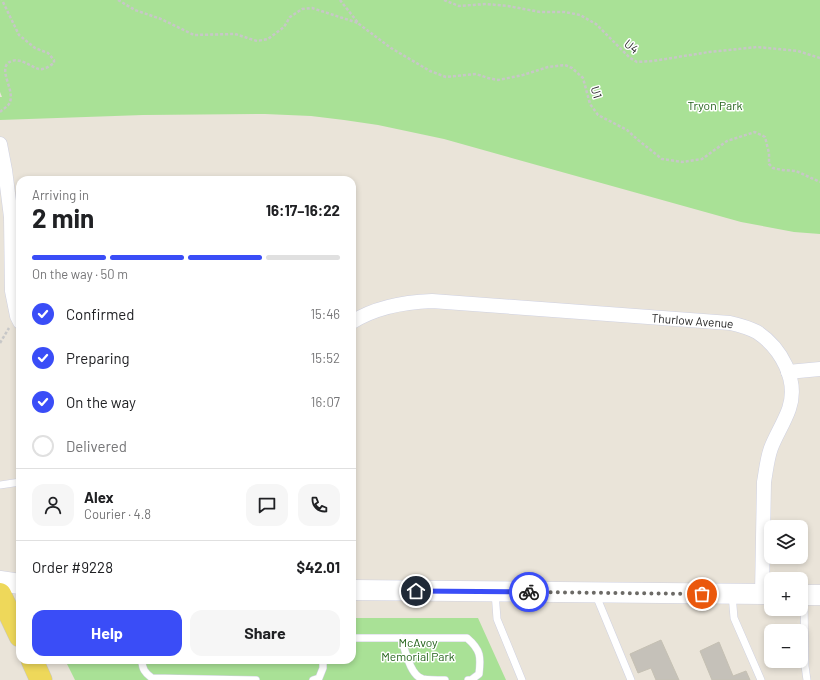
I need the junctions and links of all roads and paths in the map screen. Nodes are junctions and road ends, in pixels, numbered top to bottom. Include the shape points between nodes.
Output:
1 (2, 0) edge
2 (118, 0) edge
3 (340, 0) edge
4 (444, 0) edge
5 (359, 24) junction
6 (820, 58) edge
7 (0, 112) edge
8 (0, 144) edge
9 (820, 182) edge
10 (16, 217) edge
11 (16, 310) edge
12 (356, 320) edge
13 (820, 369) edge
14 (788, 372) junction
15 (16, 483) edge
16 (0, 485) edge
17 (766, 572) edge
18 (0, 581) edge
19 (16, 583) edge
20 (356, 590) edge
21 (495, 592) junction
22 (595, 593) junction
23 (0, 594) edge
24 (732, 594) junction
25 (764, 594) edge
26 (807, 616) edge
27 (16, 628) edge
28 (356, 638) edge
29 (401, 638) junction
30 (34, 664) edge
31 (40, 664) edge
32 (142, 664) edge
33 (323, 664) edge
34 (42, 680) edge
35 (256, 680) edge
36 (313, 680) edge
37 (445, 680) edge
38 (468, 680) edge
39 (522, 680) edge
40 (631, 680) edge
41 (761, 680) edge
42 (807, 680) edge

1 - 7 path via 19,35 35,48 48,53 54,63 40,69 20,61 8,64 6,77 11,100
2 - 5 path via 194,35 235,34 257,41 268,39 284,27 290,17 302,9 312,8
3 - 5 path, U1 / U1
4 - 6 path, U4 / U4 via 459,6 493,4 540,12 580,15 596,24 637,62 757,47 798,51
5 - 9 path, U1 / U1 via 391,48 430,71 446,77 476,74 498,80 548,67 565,65 572,68 583,78 590,104 598,115 627,130 662,159 682,162 702,159 727,141 755,132 764,137 769,153 769,164 773,168 796,171
8 - 10 street
10 - 11 street via 12,291
12 - 14 street, Thurlow Avenue via 374,311 396,305 432,301 730,323 766,339 784,360
13 - 14 street
14 - 17 street, Thurlow Avenue via 792,396 771,449 764,482
15 - 16 lane
18 - 19 main road
20 - 21 main road
21 - 22 main road
21 - 39 lane via 498,619
22 - 24 main road
22 - 40 lane
23 - 27 main road
24 - 25 main road
24 - 41 lane via 734,618
26 - 42 lane via 805,666
28 - 29 lane
29 - 37 lane via 415,674 422,679
29 - 38 lane via 467,638 476,646 481,660 479,674
30 - 34 main road
31 - 34 main road
32 - 35 lane via 145,673 152,678
33 - 36 lane via 319,678

